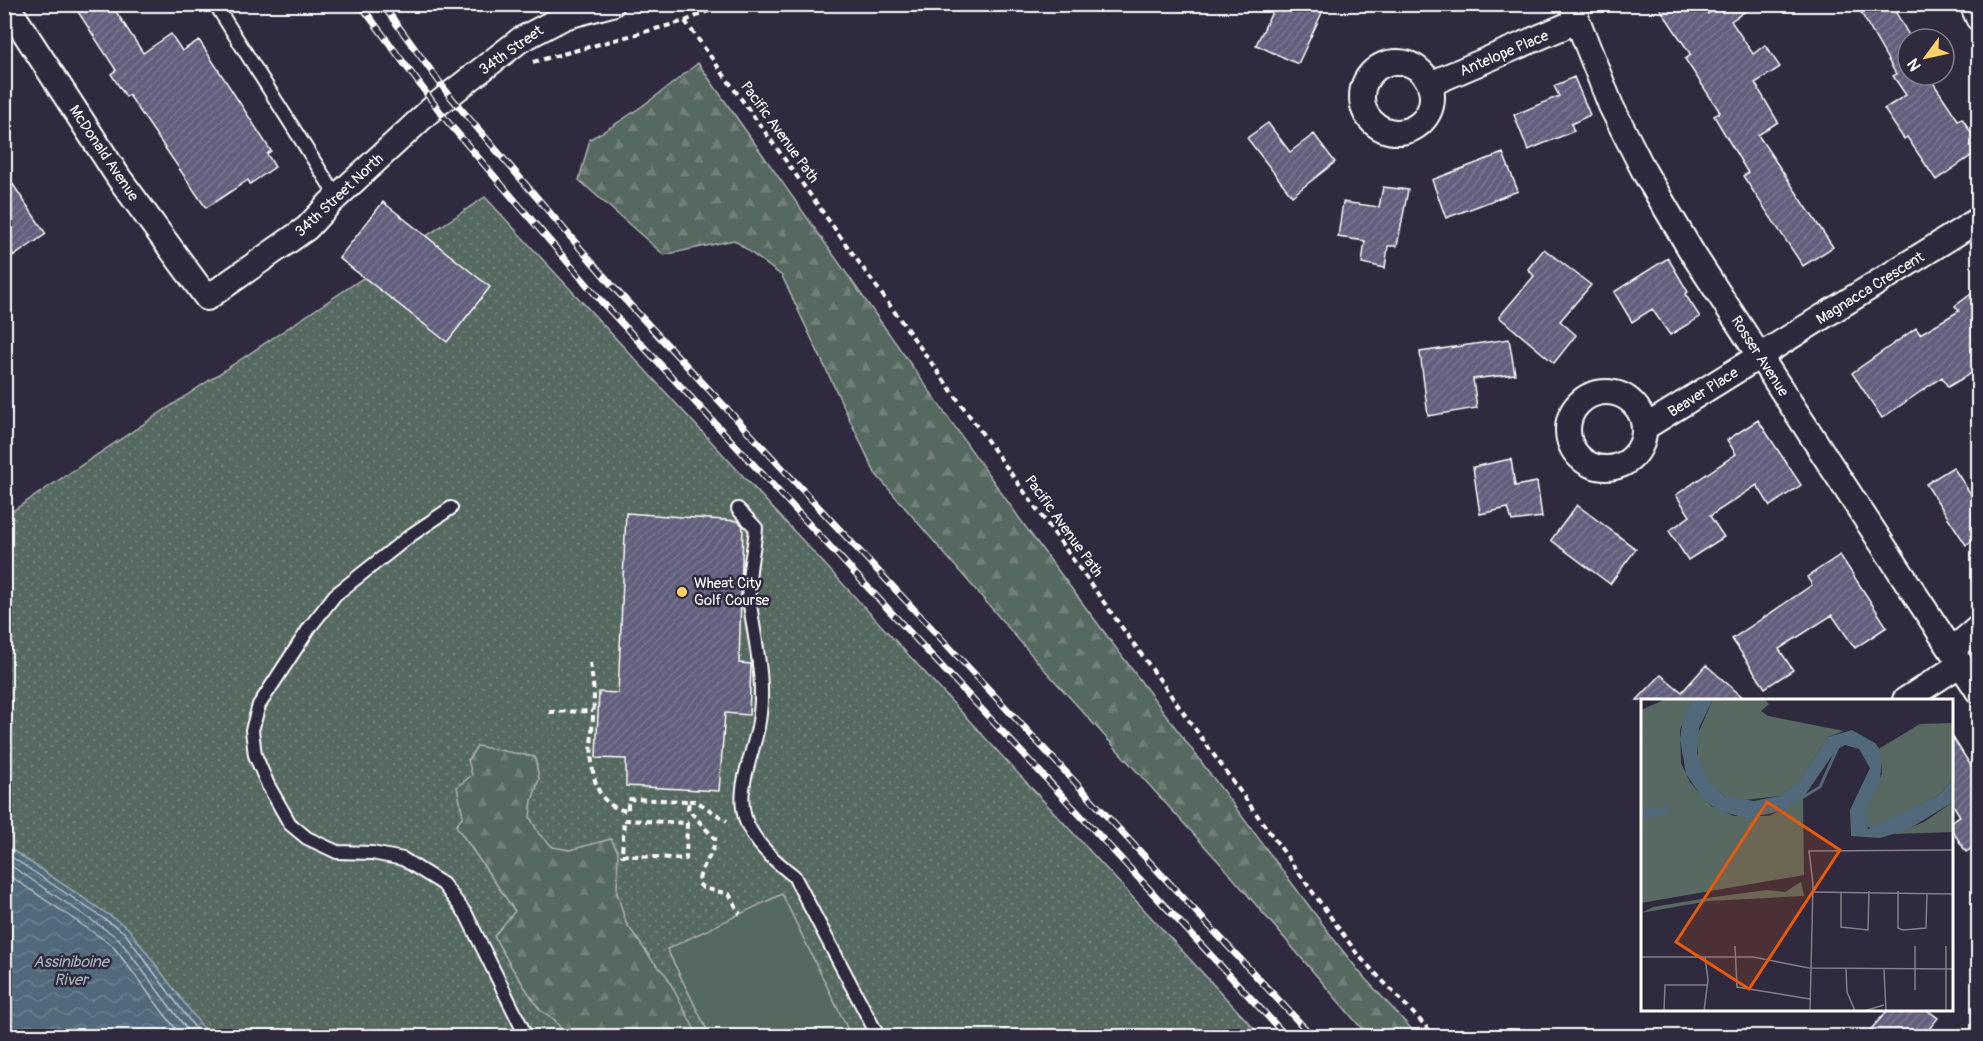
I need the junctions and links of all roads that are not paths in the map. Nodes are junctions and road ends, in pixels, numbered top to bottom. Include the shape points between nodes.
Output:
1 (6, 4) edge
2 (215, 4) edge
3 (1972, 4) edge
4 (609, 5) edge
5 (1574, 13) edge
6 (1978, 18) edge
7 (1430, 84) dead end
8 (442, 101) joint
9 (337, 197) junction
10 (1978, 220) edge
11 (207, 298) joint
12 (1761, 356) junction
13 (1644, 428) dead end
14 (451, 508) dead end
15 (738, 509) dead end
16 (1978, 628) edge
17 (1956, 657) junction
18 (1978, 691) edge
19 (1906, 699) edge
20 (526, 1036) edge
21 (878, 1036) edge

1 - 11 street, McDonald Avenue via 119,178
2 - 9 lane
3 - 6 street
4 - 8 street, 34th Street via 546,25 520,40
5 - 7 street, Antelope Place
5 - 12 street, Rosser Avenue via 1611,106 1645,173
8 - 9 street, 34th Street North
9 - 11 street, 34th Street North via 307,228
10 - 12 street, Magnacca Crescent
12 - 13 street, Beaver Place
12 - 17 street, Rosser Avenue
14 - 20 lane via 335,595 259,705 252,730 255,755 290,824 307,838 337,852 403,859 442,884 466,914
15 - 21 lane via 756,528 749,595 761,684 758,727 743,795 746,821 767,853 794,876
16 - 17 street
17 - 18 street, Rosser Avenue
17 - 19 street

